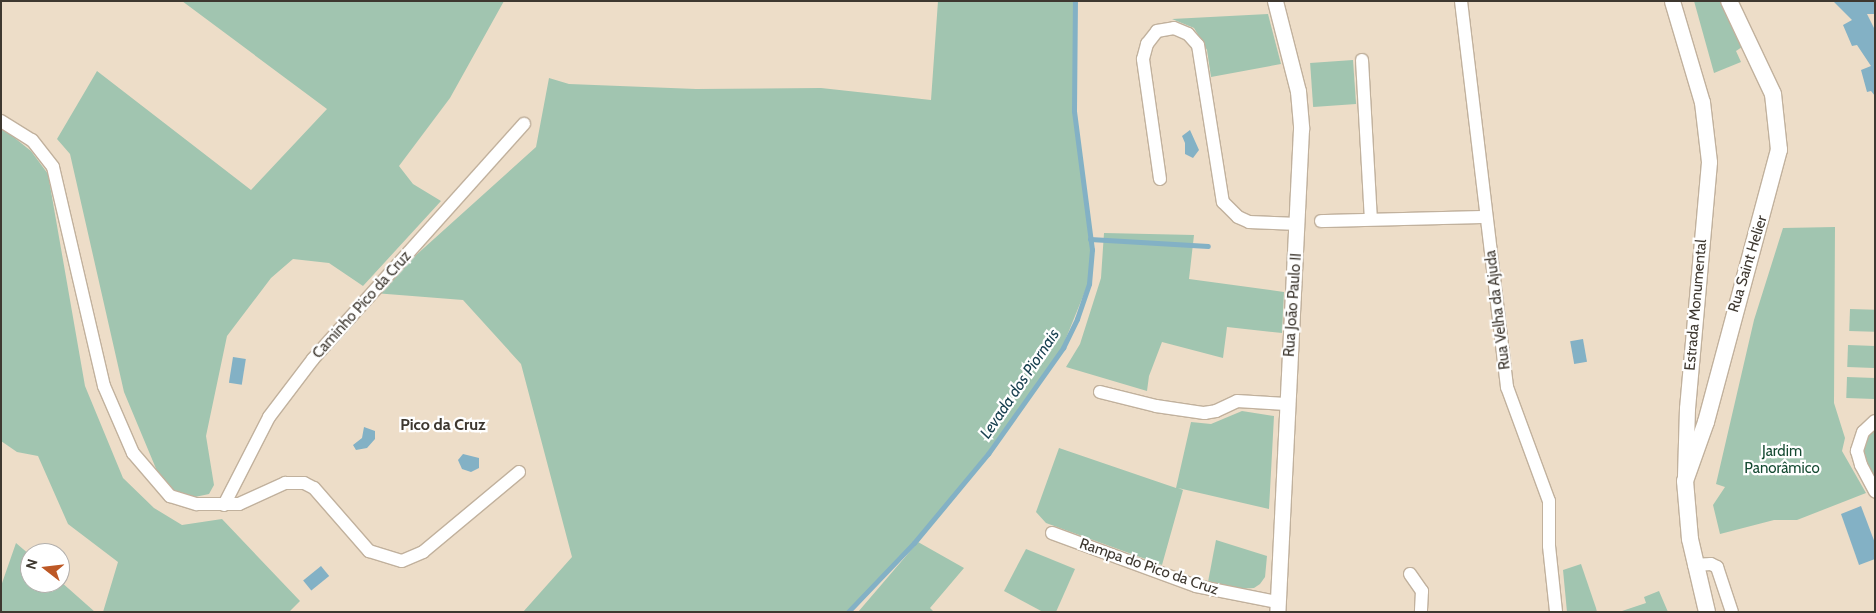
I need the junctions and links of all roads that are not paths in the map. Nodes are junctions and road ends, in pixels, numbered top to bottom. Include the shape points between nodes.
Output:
1 (1274, 1) edge
2 (1461, 1) edge
3 (1672, 1) edge
4 (1729, 1) edge
5 (1362, 60) dead end
6 (1, 121) edge
7 (524, 124) dead end
8 (1160, 179) dead end
9 (1486, 217) junction
10 (1370, 219) junction
11 (1321, 220) dead end
12 (1298, 224) junction
13 (1100, 392) dead end
14 (1286, 404) junction
15 (1875, 421) edge
16 (520, 472) dead end
17 (1685, 481) junction
18 (1875, 491) edge
19 (224, 505) junction
20 (1052, 533) dead end
21 (1694, 565) junction
22 (1410, 574) dead end
23 (1277, 607) edge
24 (1421, 612) edge
25 (1556, 612) edge
26 (1707, 612) edge
27 (1732, 612) edge

1 - 12 street, Rua João Paulo II via 1298,91 1301,139
2 - 9 street, Rua Velha da Ajuda
3 - 17 street, Estrada Monumental via 1702,102 1708,162 1687,408
4 - 17 main road, Rua Saint Helier via 1776,106 1780,135 1777,168 1734,312 1706,422
5 - 10 street
6 - 19 street via 32,140 53,167 104,386 133,453 170,496 197,504
7 - 19 street, Caminho Pico da Cruz via 312,359 269,417
8 - 12 street via 1143,59 1147,44 1157,31 1174,28 1188,34 1198,45 1223,202 1238,217 1249,222
9 - 10 street
9 - 25 street, Rua Velha da Ajuda via 1507,387 1549,501 1549,546
10 - 11 street
12 - 14 street, Rua João Paulo II
13 - 14 street via 1156,406 1204,413 1216,412 1237,401
14 - 23 street, Rua João Paulo II
15 - 18 street via 1863,432 1857,451
16 - 19 street via 423,552 402,560 369,551 314,488 304,483 285,483 256,498
17 - 21 main road, Estrada Monumental via 1686,518
20 - 23 street, Rampa do Pico da Cruz via 1196,586
21 - 26 main road, Estrada Monumental
21 - 27 street via 1717,567
22 - 24 street via 1422,591

